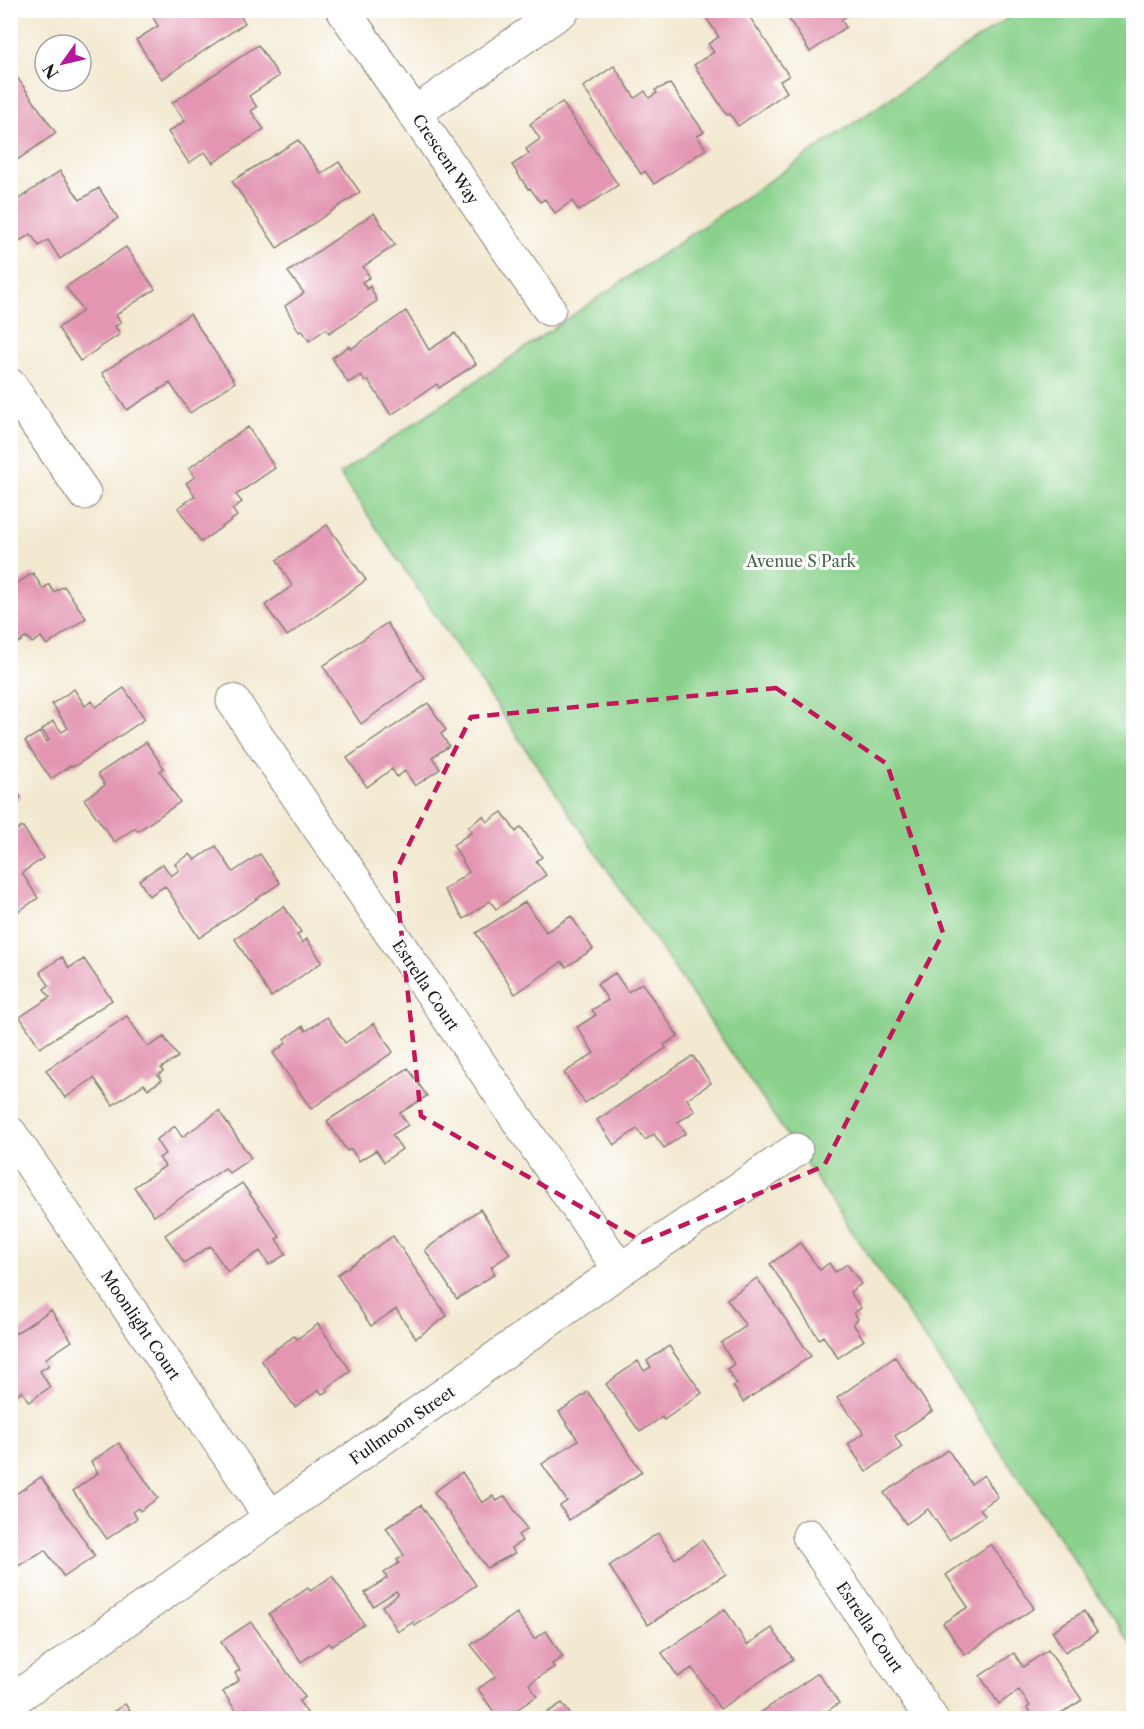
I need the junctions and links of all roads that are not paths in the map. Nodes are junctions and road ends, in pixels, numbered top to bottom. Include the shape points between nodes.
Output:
1 (343, 10) edge
2 (563, 10) edge
3 (415, 113) junction
4 (549, 309) dead end
5 (10, 385) edge
6 (84, 492) dead end
7 (233, 701) dead end
8 (10, 1133) edge
9 (796, 1150) dead end
10 (620, 1270) junction
11 (271, 1518) junction
12 (808, 1536) dead end
13 (10, 1702) edge
14 (931, 1719) edge

1 - 3 street, Crescent Way
2 - 3 street
3 - 4 street, Crescent Way
5 - 6 street
7 - 10 street, Estrella Court
8 - 11 street, Moonlight Court
9 - 10 street, Fullmoon Street
10 - 11 street, Fullmoon Street
11 - 13 street, Fullmoon Street
12 - 14 street, Estrella Court

